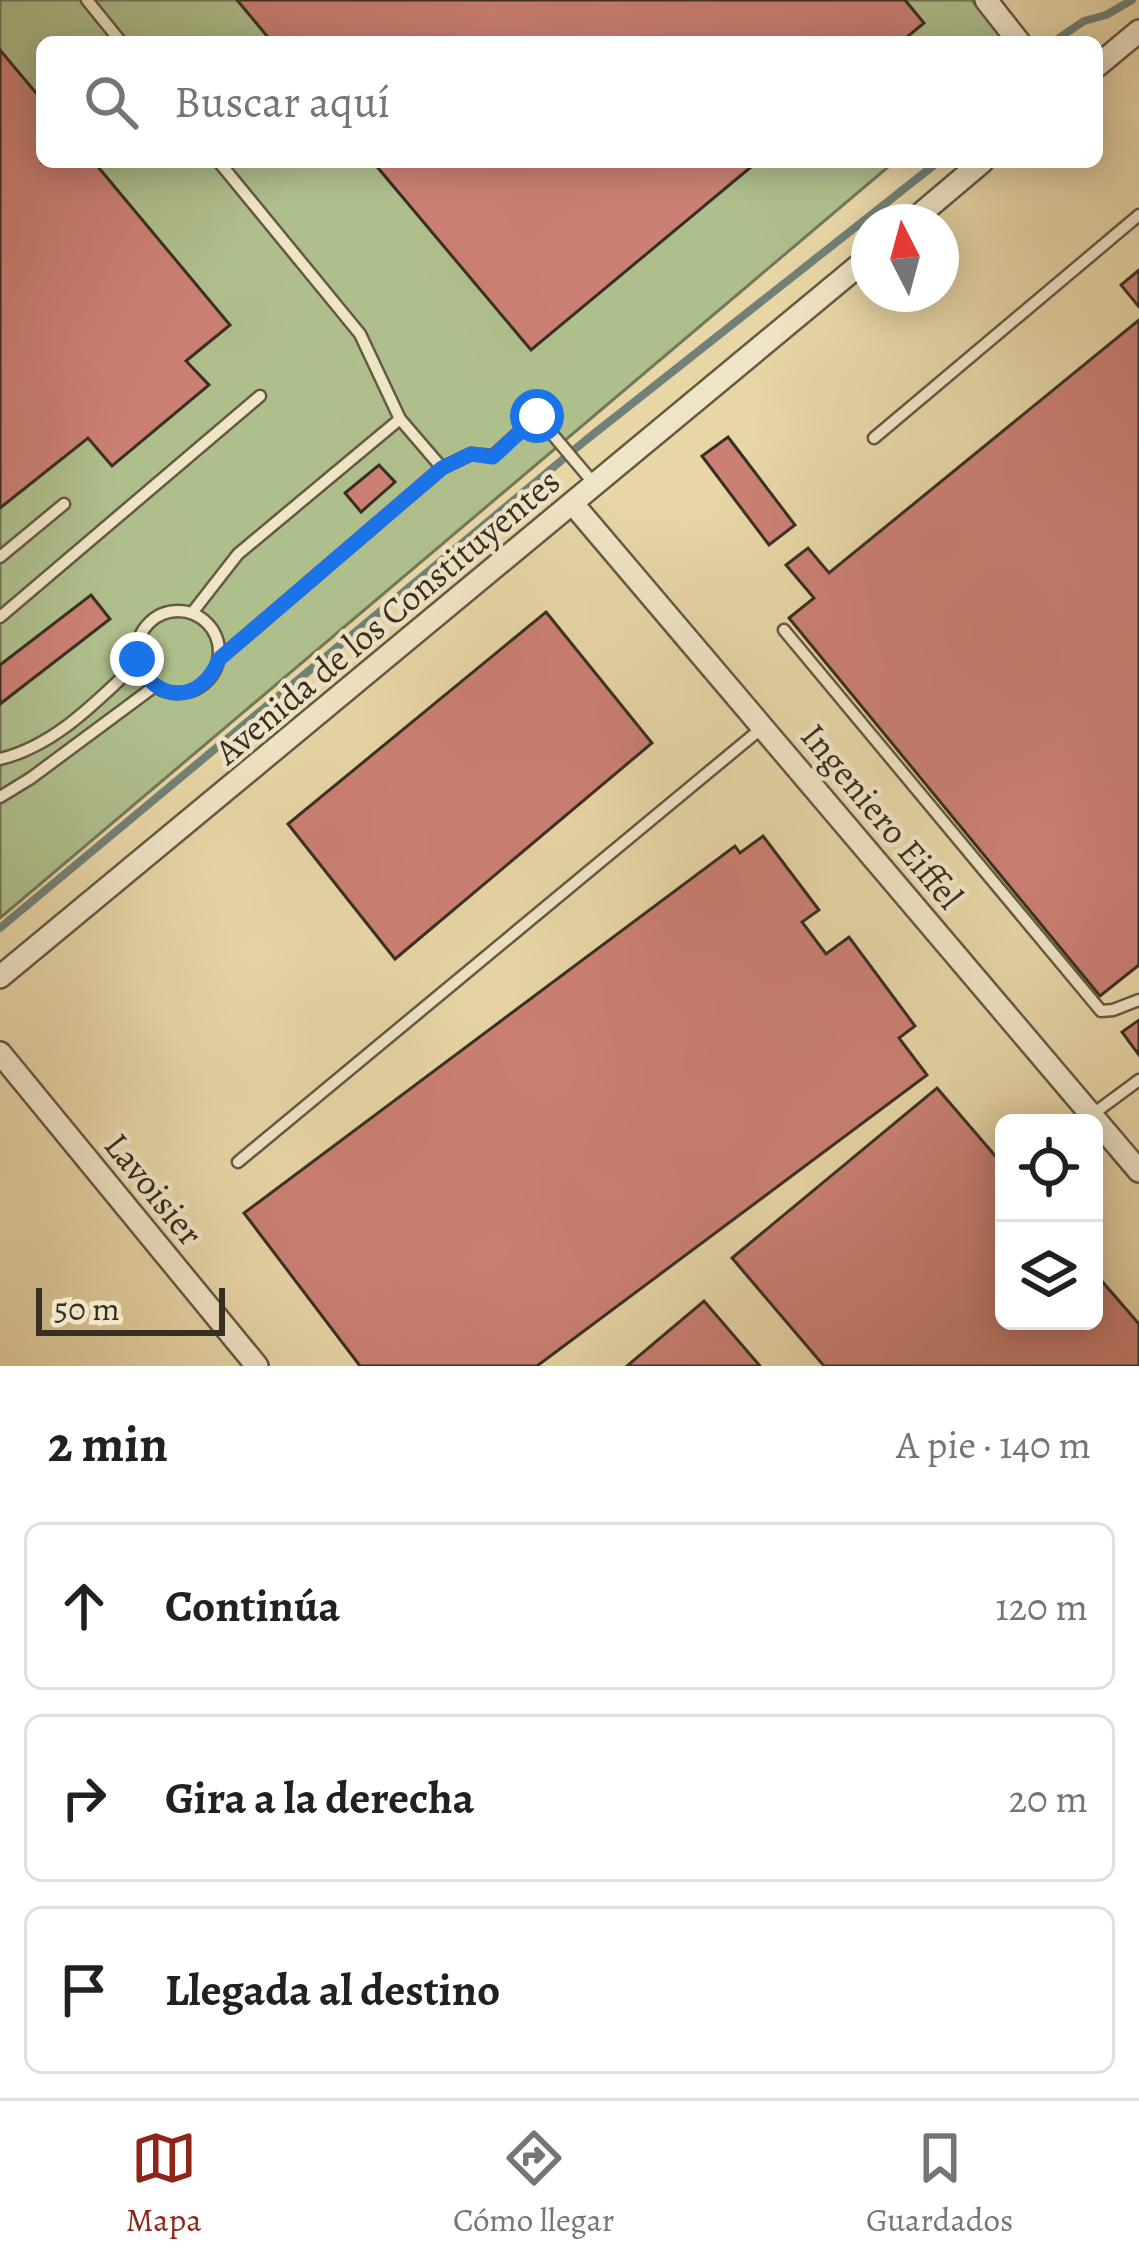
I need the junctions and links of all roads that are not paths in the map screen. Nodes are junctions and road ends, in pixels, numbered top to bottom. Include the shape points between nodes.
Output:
1 (87, 0) edge
2 (986, 0) edge
3 (1139, 31) edge
4 (116, 36) edge
5 (1015, 36) edge
6 (1103, 61) edge
7 (224, 168) edge
8 (975, 168) edge
9 (932, 204) edge
10 (1139, 215) edge
11 (851, 271) edge
12 (260, 396) dead end
13 (400, 419) junction
14 (874, 438) dead end
15 (442, 468) junction
16 (589, 478) junction
17 (64, 504) dead end
18 (573, 505) junction
19 (0, 557) edge
20 (192, 613) junction
21 (0, 617) edge
22 (784, 630) dead end
23 (137, 653) junction
24 (219, 659) junction
25 (155, 686) junction
26 (763, 727) junction
27 (0, 758) edge
28 (0, 797) edge
29 (0, 977) edge
30 (1139, 1000) edge
31 (0, 1053) edge
32 (1139, 1080) edge
33 (1093, 1114) joint
34 (1103, 1126) edge
35 (238, 1162) dead end
36 (1139, 1171) edge
37 (257, 1366) edge

1 - 4 lane
2 - 5 street
3 - 6 street
7 - 13 lane via 360,334
8 - 9 street
10 - 14 lane
11 - 16 street, Avenida de los Constituyentes
12 - 21 lane
13 - 15 lane
13 - 20 lane via 238,554
15 - 16 lane via 471,454 493,457 537,416
15 - 24 lane
16 - 18 street, Avenida de los Constituyentes
17 - 19 lane
18 - 26 street, Ingeniero Eiffel
18 - 29 street, Avenida de los Constituyentes
20 - 23 lane via 151,620
20 - 24 lane via 214,631
22 - 30 lane via 1101,1011
23 - 25 lane
23 - 27 lane via 132,668 56,736
24 - 25 lane via 192,691
25 - 28 lane
26 - 33 street, Ingeniero Eiffel
26 - 35 lane
31 - 37 street, Lavoisier
32 - 33 lane
34 - 36 street, Ingeniero Eiffel

